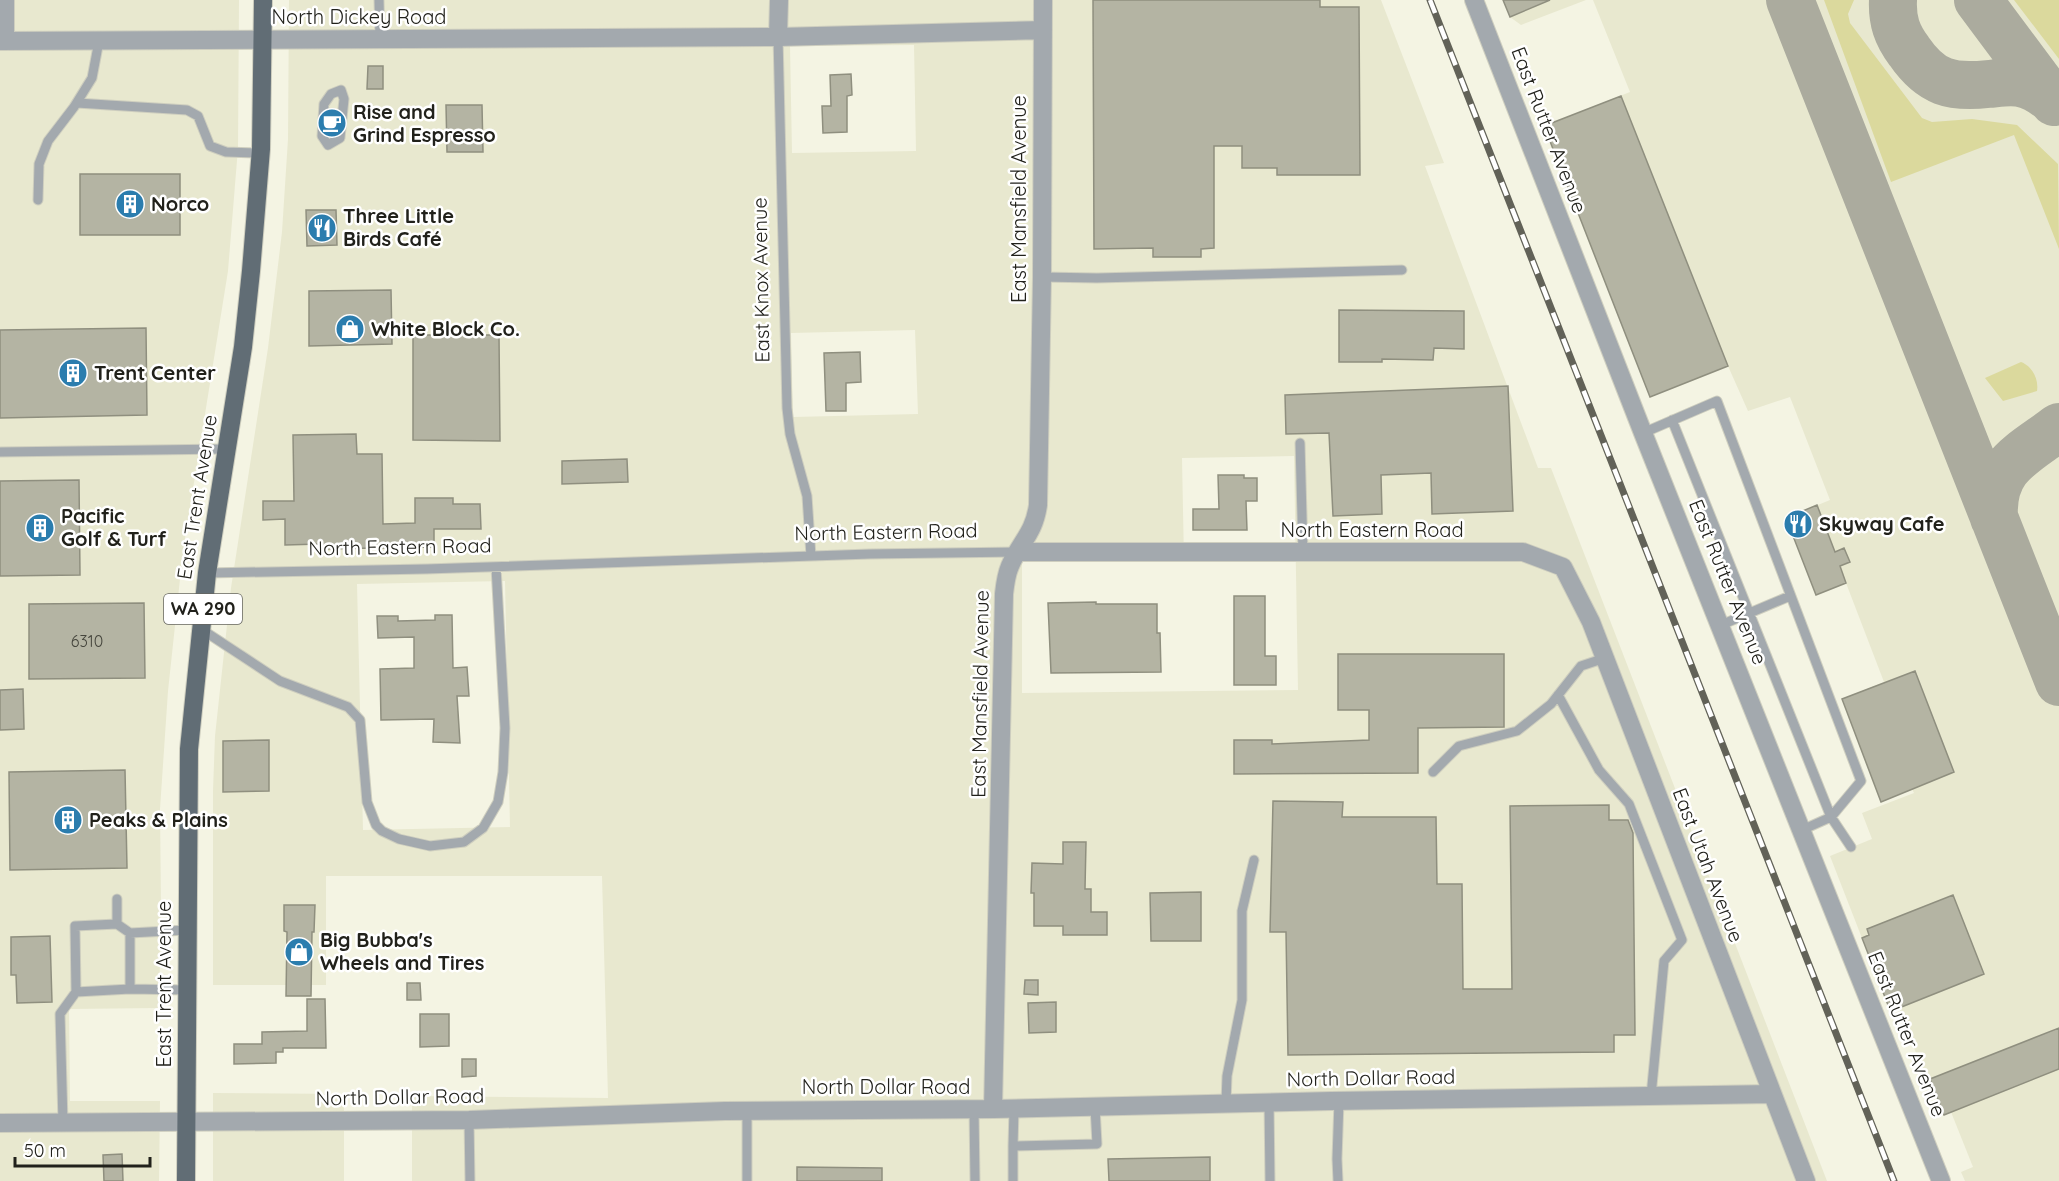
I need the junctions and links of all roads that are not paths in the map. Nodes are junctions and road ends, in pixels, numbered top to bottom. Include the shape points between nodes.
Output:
1 (5, 0) edge
2 (262, 0) edge
3 (379, 0) edge
4 (779, 0) edge
5 (1042, 0) edge
6 (1474, 0) edge
7 (1043, 30) junction
8 (778, 37) junction
9 (263, 40) junction
10 (380, 40) junction
11 (3, 41) edge
12 (99, 41) junction
13 (341, 90) joint
14 (77, 103) junction
15 (260, 153) junction
16 (38, 200) dead end
17 (1402, 270) dead end
18 (1042, 277) junction
19 (1672, 420) junction
20 (1643, 433) junction
21 (1300, 443) dead end
22 (226, 449) junction
23 (0, 452) edge
24 (1017, 552) junction
25 (1304, 553) junction
26 (811, 556) junction
27 (496, 567) junction
28 (1563, 567) joint
29 (207, 573) junction
30 (1790, 596) junction
31 (1749, 613) junction
32 (1721, 625) junction
33 (201, 628) junction
34 (1605, 658) junction
35 (1558, 695) junction
36 (1433, 772) dead end
37 (1831, 817) junction
38 (1802, 830) junction
39 (1851, 847) dead end
40 (1254, 860) dead end
41 (117, 899) dead end
42 (117, 924) junction
43 (187, 930) junction
44 (130, 933) junction
45 (130, 989) junction
46 (188, 990) junction
47 (76, 992) junction
48 (1772, 1094) junction
49 (1650, 1096) junction
50 (1339, 1101) junction
51 (1269, 1102) junction
52 (1226, 1103) junction
53 (1095, 1107) junction
54 (1014, 1108) junction
55 (974, 1109) junction
56 (993, 1109) junction
57 (747, 1111) junction
58 (469, 1120) junction
59 (186, 1121) junction
60 (63, 1122) junction
61 (0, 1123) edge
62 (1013, 1146) junction
63 (186, 1181) edge
64 (470, 1181) edge
65 (747, 1181) edge
66 (975, 1181) edge
67 (1013, 1181) edge
68 (1270, 1181) edge
69 (1338, 1181) edge
70 (1806, 1181) edge
71 (1941, 1181) edge

1 - 11 street
2 - 9 main road, East Trent Avenue / WA 290
3 - 10 lane
4 - 8 street, East Knox Avenue
5 - 7 street, East Mansfield Avenue
6 - 20 street, East Rutter Avenue
7 - 8 street, North Dickey Road
7 - 18 street, East Mansfield Avenue
8 - 10 street, North Dickey Road
8 - 26 lane, East Knox Avenue via 787,408 807,496
9 - 10 street, North Dickey Road
9 - 12 street, North Dickey Road
9 - 15 main road, East Trent Avenue / WA 290
11 - 12 street, North Dickey Road
12 - 14 lane via 92,78
13 - 13 lane via 344,99 340,138 328,145 322,136 324,104 331,94
14 - 15 lane via 187,110 198,116 210,146 226,152
14 - 16 lane via 48,141 39,164
15 - 22 main road, East Trent Avenue / WA 290 via 243,347
17 - 18 lane
18 - 24 street, East Mansfield Avenue via 1038,505 1032,529
19 - 20 lane
19 - 30 lane via 1717,401
19 - 31 lane
20 - 32 street, East Rutter Avenue
21 - 25 lane
22 - 23 lane
22 - 29 main road, East Trent Avenue / WA 290
24 - 25 street, North Eastern Road
24 - 26 lane, North Eastern Road
24 - 56 street, East Mansfield Avenue via 1007,572 1004,594
25 - 28 street, North Eastern Road via 1523,552
26 - 27 lane, North Eastern Road
27 - 29 lane, North Eastern Road
27 - 33 lane via 505,728 502,772 498,802 483,828 464,842 430,846 382,831 367,802 360,720 348,707 280,681
28 - 34 street, East Utah Avenue
29 - 33 main road, East Trent Avenue / WA 290
30 - 31 lane
30 - 37 lane via 1861,781
31 - 32 lane
31 - 37 lane
32 - 38 street, East Rutter Avenue
33 - 43 main road, East Trent Avenue / WA 290 via 189,749
34 - 35 lane via 1581,666
34 - 48 street, East Utah Avenue
35 - 36 lane via 1517,731 1459,746
35 - 49 lane via 1599,770 1629,804 1682,940 1664,961
37 - 38 lane
37 - 39 lane
38 - 71 street, East Rutter Avenue
40 - 52 lane via 1242,911 1242,1000 1227,1076
41 - 42 lane
42 - 44 lane
42 - 47 lane via 75,926
43 - 44 lane
43 - 46 main road, East Trent Avenue / WA 290
44 - 45 lane
45 - 46 lane
45 - 47 lane
46 - 59 main road, East Trent Avenue / WA 290
47 - 60 lane via 60,1014
48 - 49 street, North Dollar Road
48 - 70 street, East Utah Avenue
49 - 50 street, North Dollar Road
50 - 51 street, North Dollar Road
50 - 69 lane
51 - 52 street, North Dollar Road
51 - 68 lane
52 - 53 street, North Dollar Road
53 - 54 street, North Dollar Road
53 - 62 lane via 1097,1144
54 - 56 street, North Dollar Road
54 - 62 lane
55 - 56 street, North Dollar Road
55 - 57 street, North Dollar Road
55 - 66 lane
57 - 58 street, North Dollar Road
57 - 65 lane
58 - 59 street, North Dollar Road
58 - 64 lane
59 - 60 street, North Dollar Road
59 - 63 main road, East Trent Avenue / WA 290
60 - 61 street, North Dollar Road
62 - 67 lane

